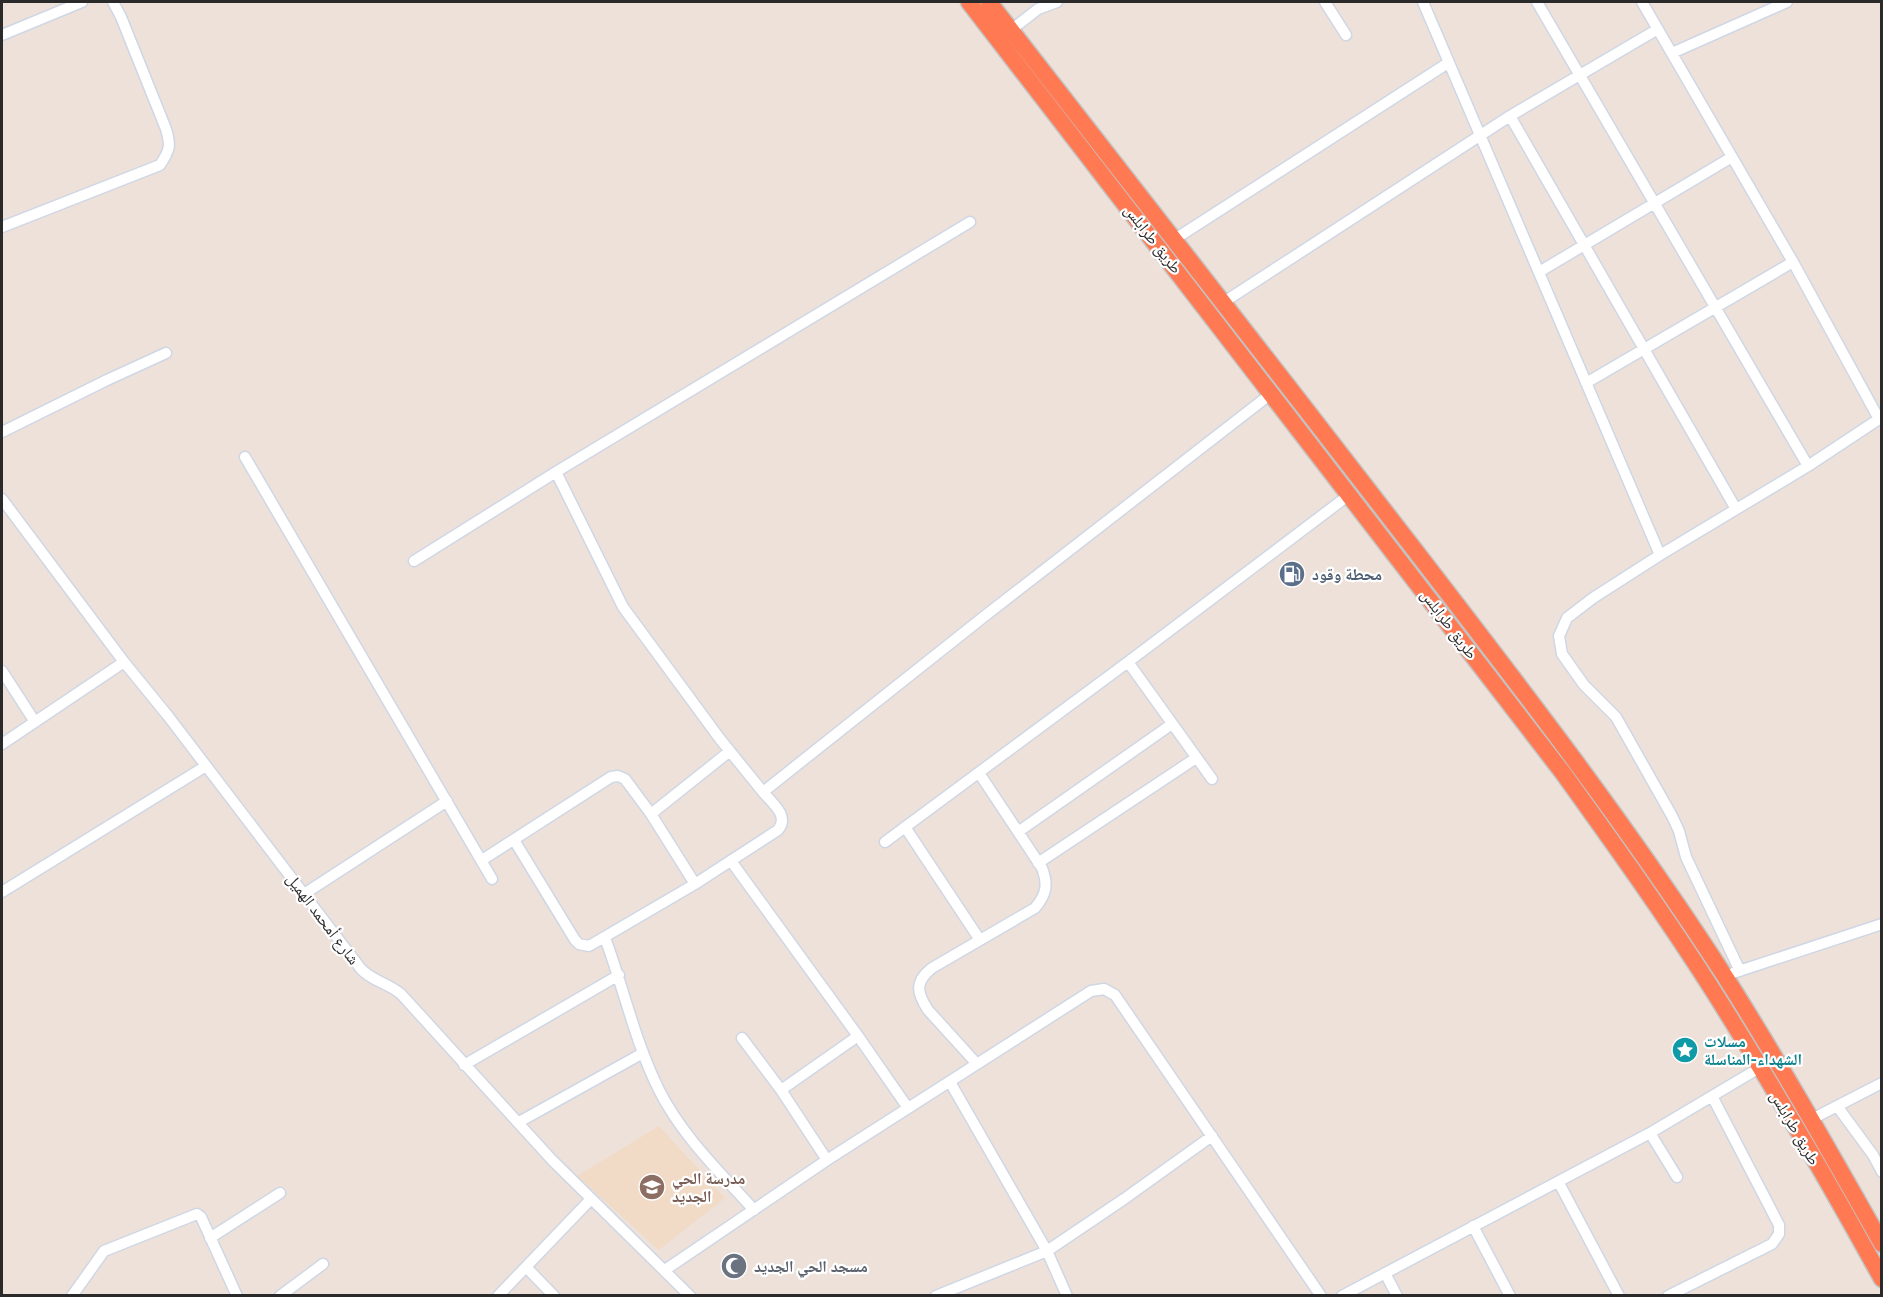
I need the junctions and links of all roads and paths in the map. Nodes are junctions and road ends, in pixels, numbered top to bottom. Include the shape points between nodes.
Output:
1 (82, 2) edge
2 (112, 2) edge
3 (969, 2) edge
4 (989, 2) edge
5 (1031, 2) edge
6 (1057, 2) edge
7 (1324, 2) edge
8 (1423, 2) edge
9 (1537, 2) edge
10 (1642, 2) edge
11 (1787, 2) edge
12 (1029, 16) junction
13 (1658, 29) junction
14 (1011, 30) junction
15 (2, 35) edge
16 (1346, 35) dead end
17 (1672, 53) junction
18 (1448, 63) junction
19 (1579, 76) junction
20 (1510, 116) junction
21 (1480, 136) junction
22 (1732, 157) junction
23 (1654, 203) junction
24 (970, 222) dead end
25 (3, 223) edge
26 (1175, 240) junction
27 (1584, 245) junction
28 (1793, 262) junction
29 (1539, 272) junction
30 (1224, 302) junction
31 (1715, 308) junction
32 (1644, 349) junction
33 (166, 353) dead end
34 (1586, 383) junction
35 (1272, 393) junction
36 (2, 432) edge
37 (245, 457) dead end
38 (1808, 466) junction
39 (556, 472) junction
40 (1349, 495) junction
41 (2, 499) edge
42 (1736, 509) junction
43 (1660, 555) junction
44 (414, 561) dead end
45 (124, 662) junction
46 (1128, 662) junction
47 (2, 671) edge
48 (35, 722) junction
49 (1172, 724) junction
50 (2, 744) edge
51 (730, 751) junction
52 (1196, 758) junction
53 (206, 766) junction
54 (979, 773) junction
55 (1212, 779) dead end
56 (763, 792) junction
57 (447, 801) junction
58 (651, 814) junction
59 (906, 827) junction
60 (1018, 832) junction
61 (514, 840) junction
62 (885, 842) dead end
63 (482, 860) junction
64 (731, 861) junction
65 (1038, 863) junction
66 (492, 879) dead end
67 (696, 884) junction
68 (2, 891) edge
69 (304, 894) junction
70 (1881, 924) edge
71 (605, 938) junction
72 (980, 940) junction
73 (1732, 974) junction
74 (619, 975) junction
75 (858, 1036) junction
76 (742, 1038) dead end
77 (643, 1053) junction
78 (977, 1064) junction
79 (464, 1065) junction
80 (1761, 1067) junction
81 (950, 1082) junction
82 (1881, 1083) edge
83 (781, 1090) junction
84 (1712, 1096) junction
85 (1837, 1106) junction
86 (908, 1108) junction
87 (1812, 1119) junction
88 (519, 1122) junction
89 (1650, 1133) junction
90 (1212, 1136) junction
91 (826, 1160) junction
92 (1881, 1172) edge
93 (1677, 1177) dead end
94 (1559, 1183) junction
95 (280, 1193) dead end
96 (591, 1198) junction
97 (754, 1210) junction
98 (1473, 1226) junction
99 (210, 1238) junction
100 (1881, 1244) edge
101 (1047, 1251) junction
102 (323, 1264) dead end
103 (526, 1267) junction
104 (665, 1270) junction
105 (1385, 1273) junction
106 (1881, 1279) edge
107 (72, 1296) edge
108 (237, 1296) edge
109 (280, 1296) edge
110 (498, 1296) edge
111 (554, 1296) edge
112 (690, 1296) edge
113 (936, 1296) edge
114 (1066, 1296) edge
115 (1321, 1296) edge
116 (1342, 1296) edge
117 (1397, 1296) edge
118 (1510, 1296) edge
119 (1619, 1296) edge
120 (1668, 1296) edge

1 - 15 street
2 - 25 street via 166,129 168,153 160,165
3 - 35 highway, طريق طرابلس
4 - 14 highway
5 - 12 street
6 - 12 street
7 - 16 street
8 - 18 street
9 - 19 street
10 - 13 street
11 - 17 street
12 - 14 street
13 - 17 street
13 - 19 street
14 - 26 highway
17 - 22 street
18 - 21 street
18 - 26 street
19 - 20 street
19 - 23 street
20 - 21 street
20 - 27 street
21 - 29 street
21 - 30 street
22 - 23 street
22 - 28 street
23 - 27 street
23 - 31 street
24 - 39 street
26 - 30 highway
27 - 29 street
27 - 32 street
28 - 31 street
28 - 38 street via 1879,419
29 - 34 street
30 - 73 highway via 1578,763
31 - 32 street
31 - 38 street
32 - 34 street
32 - 42 street
33 - 36 street
34 - 43 street
35 - 40 highway, طريق طرابلس
35 - 56 street
37 - 57 street
38 - 42 street
39 - 44 street
39 - 51 street via 623,606
40 - 46 street
40 - 80 highway, طريق طرابلس via 1563,773 1656,904
41 - 45 street, شارع أمحمد الهميل
42 - 43 street
43 - 73 street via 1567,618 1561,630 1560,648 1584,685 1616,717 1672,816
45 - 48 street
45 - 53 street, شارع أمحمد الهميل
46 - 49 street
46 - 54 street
47 - 48 street
48 - 50 street
49 - 52 street
49 - 60 street
51 - 56 street
51 - 58 street
52 - 55 street
52 - 65 street
53 - 68 street
53 - 69 street, شارع أمحمد الهميل
54 - 59 street
54 - 60 street
56 - 64 street via 781,813 781,827
57 - 63 street
57 - 69 street
58 - 61 street via 625,779 614,776
58 - 67 street
59 - 62 street
59 - 72 street
60 - 65 street
61 - 63 street
61 - 71 street via 575,940 589,946
63 - 66 street
64 - 67 street
64 - 75 street
65 - 72 street via 1046,880 1042,900
67 - 71 street
69 - 79 street, شارع أمحمد الهميل via 361,969 394,988
70 - 73 street
71 - 74 street
72 - 78 street via 923,975 919,990 928,1010
73 - 87 highway
74 - 77 street
74 - 79 street
75 - 83 street
75 - 86 street
76 - 83 street
77 - 88 street
77 - 97 street via 682,1128
78 - 81 street
78 - 90 street via 1091,991 1104,988 1115,995
79 - 88 street, شارع أمحمد الهميل
80 - 84 street
80 - 106 highway, طريق طرابلس
81 - 86 street
81 - 101 street
82 - 85 street
83 - 91 street
84 - 89 street
84 - 120 street via 1779,1225 1779,1234 1772,1244
85 - 87 street
85 - 92 street
86 - 91 street
87 - 100 highway
88 - 96 street, شارع أمحمد الهميل
89 - 93 street
89 - 94 street
90 - 101 street
90 - 115 street
91 - 97 street
94 - 98 street
94 - 119 street
95 - 99 street
96 - 103 street
96 - 104 street, شارع أمحمد الهميل
97 - 104 street
98 - 105 street
98 - 118 street
99 - 107 street via 201,1217 195,1214 104,1251
99 - 108 street
101 - 113 street
101 - 114 street
102 - 109 street
103 - 110 street
103 - 111 street
104 - 112 street, شارع أمحمد الهميل
105 - 116 street
105 - 117 street

